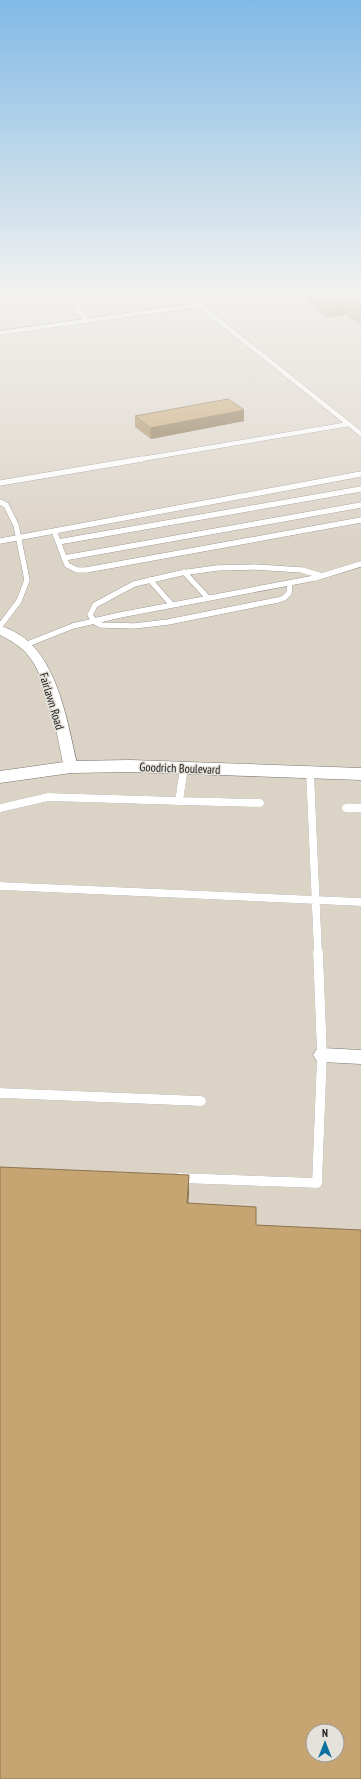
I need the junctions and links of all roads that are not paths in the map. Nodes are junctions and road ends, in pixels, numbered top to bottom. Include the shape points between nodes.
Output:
1 (290, 377) edge
2 (349, 424) junction
3 (361, 434) edge
4 (361, 474) edge
5 (0, 483) edge
6 (361, 489) edge
7 (0, 502) edge
8 (361, 505) edge
9 (361, 520) edge
10 (54, 532) junction
11 (19, 538) junction
12 (0, 541) edge
13 (58, 542) junction
14 (64, 558) junction
15 (361, 564) edge
16 (184, 572) junction
17 (322, 576) junction
18 (150, 580) junction
19 (290, 583) junction
20 (208, 598) junction
21 (172, 605) junction
22 (93, 621) junction
23 (0, 626) edge
24 (0, 630) edge
25 (25, 645) junction
26 (71, 767) junction
27 (184, 768) junction
28 (310, 772) junction
29 (361, 774) edge
30 (0, 777) edge
31 (179, 801) junction
32 (260, 804) dead end
33 (0, 808) edge
34 (346, 808) dead end
35 (361, 808) edge
36 (0, 886) edge
37 (315, 900) junction
38 (361, 902) edge
39 (322, 1055) junction
40 (361, 1057) edge
41 (0, 1093) edge
42 (201, 1101) dead end
43 (166, 1177) edge

1 - 2 lane
2 - 3 lane
2 - 5 lane
4 - 10 lane
6 - 13 lane
7 - 11 lane via 6,505
8 - 14 lane
9 - 14 lane via 86,570 71,568
10 - 11 lane
10 - 13 lane
11 - 12 lane
11 - 23 lane via 27,580 19,601
13 - 14 lane
15 - 17 lane
16 - 17 lane via 255,567 302,570
16 - 18 lane
16 - 20 lane
17 - 19 lane
18 - 21 lane
18 - 22 lane via 134,584 95,605 90,615
19 - 20 lane
19 - 22 lane via 289,594 262,604 144,624 103,626
20 - 21 lane
21 - 22 lane
22 - 25 lane
24 - 25 street, Fairlawn Road
25 - 26 street, Fairlawn Road via 39,661 48,679
26 - 27 street, Goodrich Boulevard
26 - 30 street, Goodrich Boulevard
27 - 28 street, Goodrich Boulevard
27 - 31 lane
28 - 29 street, Goodrich Boulevard
28 - 37 lane
31 - 32 lane
31 - 33 lane via 48,797
34 - 35 lane
36 - 37 lane
37 - 38 lane
37 - 39 lane
39 - 40 street
39 - 43 lane via 317,1183
41 - 42 lane

